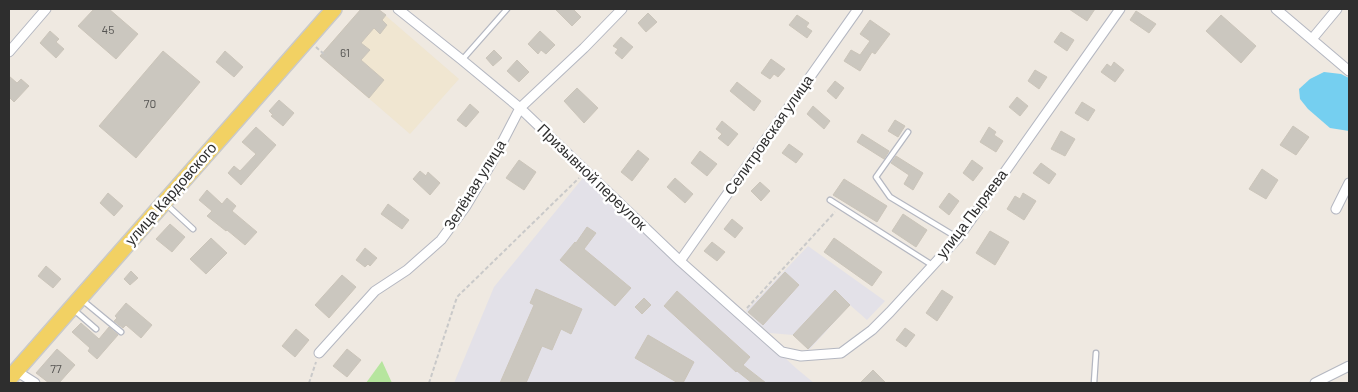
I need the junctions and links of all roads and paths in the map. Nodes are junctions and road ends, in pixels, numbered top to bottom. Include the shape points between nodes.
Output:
1 (46, 9) edge
2 (334, 9) edge
3 (398, 9) edge
4 (507, 9) edge
5 (622, 9) edge
6 (858, 9) edge
7 (1120, 9) edge
8 (1276, 9) edge
9 (1337, 9) edge
10 (1312, 39) junction
11 (316, 48) dead end
12 (9, 52) edge
13 (326, 56) dead end
14 (462, 60) junction
15 (1349, 71) edge
16 (520, 108) junction
17 (908, 132) dead end
18 (586, 171) junction
19 (1349, 183) edge
20 (830, 200) dead end
21 (164, 202) junction
22 (840, 206) junction
23 (1336, 209) dead end
24 (193, 229) dead end
25 (958, 238) junction
26 (680, 261) junction
27 (933, 265) junction
28 (76, 303) junction
29 (740, 315) junction
30 (96, 329) dead end
31 (121, 332) dead end
32 (782, 352) joint
33 (319, 353) joint
34 (1096, 353) dead end
35 (1349, 366) edge
36 (12, 376) edge
37 (34, 383) edge
38 (309, 383) edge
39 (430, 383) edge
40 (1094, 383) edge
41 (1315, 383) edge

1 - 12 street
2 - 21 main road, улица Кардовского
3 - 14 street, Призывной переулок
4 - 14 lane
5 - 16 street, Зелёная улица
6 - 26 street, Селитровская улица
7 - 25 street, улица Пыряева
8 - 10 street
9 - 10 street
10 - 15 street
11 - 13 path
14 - 16 street, Призывной переулок
16 - 18 street, Призывной переулок
16 - 33 street, Зелёная улица via 466,206 441,240 407,270 375,291
17 - 25 lane via 876,177 890,197
18 - 26 street, Призывной переулок
18 - 39 path via 457,297
19 - 23 street
20 - 22 lane
21 - 24 lane
21 - 28 main road, улица Кардовского
22 - 27 lane
22 - 29 path
25 - 27 street, улица Пыряева
26 - 29 street, Призывной переулок
27 - 32 street, улица Пыряева via 872,330 841,353 801,356
28 - 30 lane
28 - 31 lane
28 - 36 main road, улица Кардовского
29 - 32 street, Призывной переулок
33 - 38 path
34 - 40 lane
35 - 41 street
36 - 37 street

